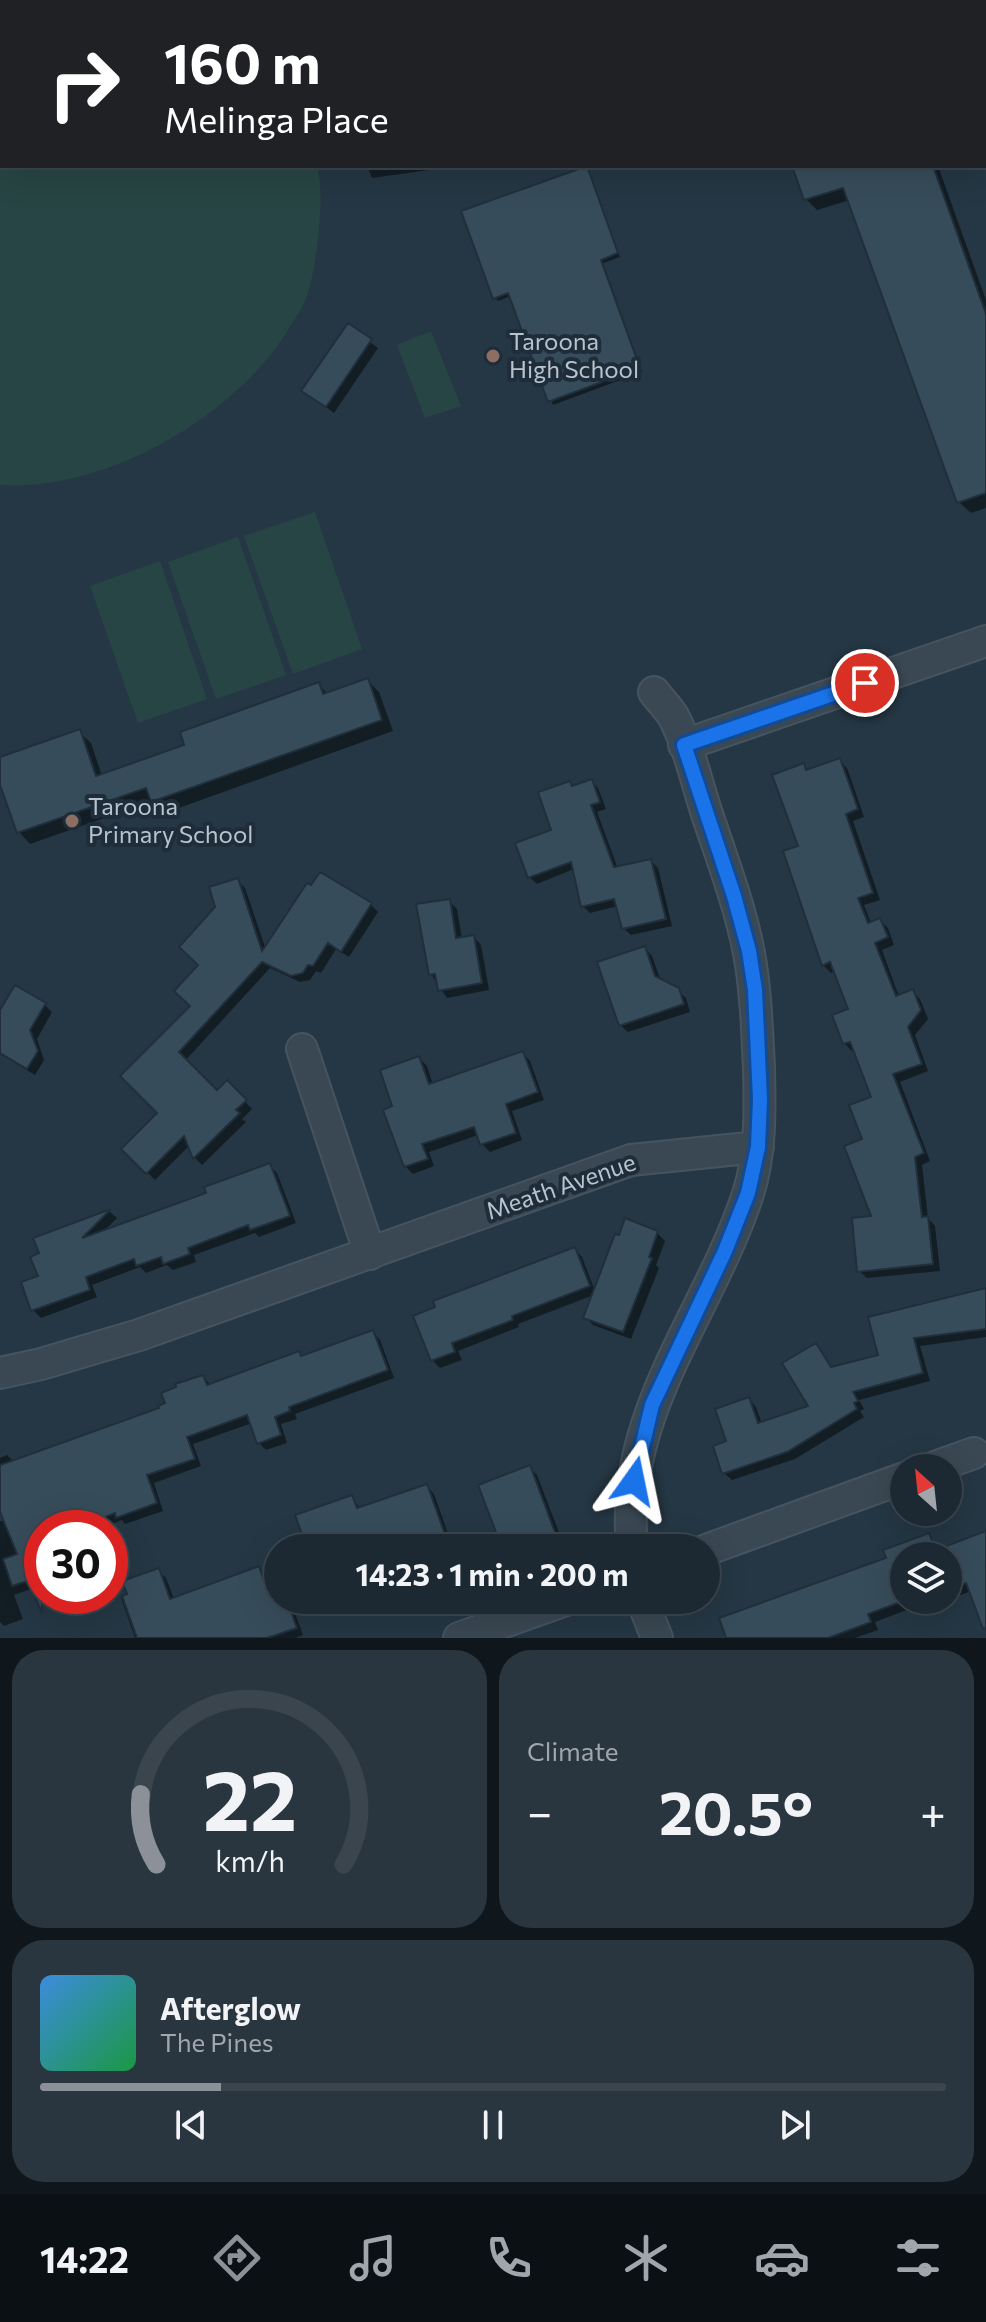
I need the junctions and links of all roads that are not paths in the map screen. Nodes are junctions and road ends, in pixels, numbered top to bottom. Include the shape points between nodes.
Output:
1 (986, 641) edge
2 (654, 692) dead end
3 (684, 745) junction
4 (302, 1049) dead end
5 (758, 1147) junction
6 (370, 1254) junction
7 (0, 1373) edge
8 (974, 1453) dead end
9 (962, 1457) edge
10 (890, 1483) edge
11 (630, 1534) edge
12 (720, 1545) edge
13 (527, 1614) edge
14 (648, 1614) edge
15 (459, 1638) edge
16 (657, 1638) edge

1 - 3 street
2 - 3 street via 673,717
3 - 5 street via 749,951 755,990
4 - 6 street
5 - 6 street, Meath Avenue via 631,1160
5 - 11 street via 748,1193 725,1251 652,1405 634,1481
6 - 7 street, Meath Avenue via 139,1335
8 - 9 street
10 - 12 street
13 - 15 street
14 - 16 street

